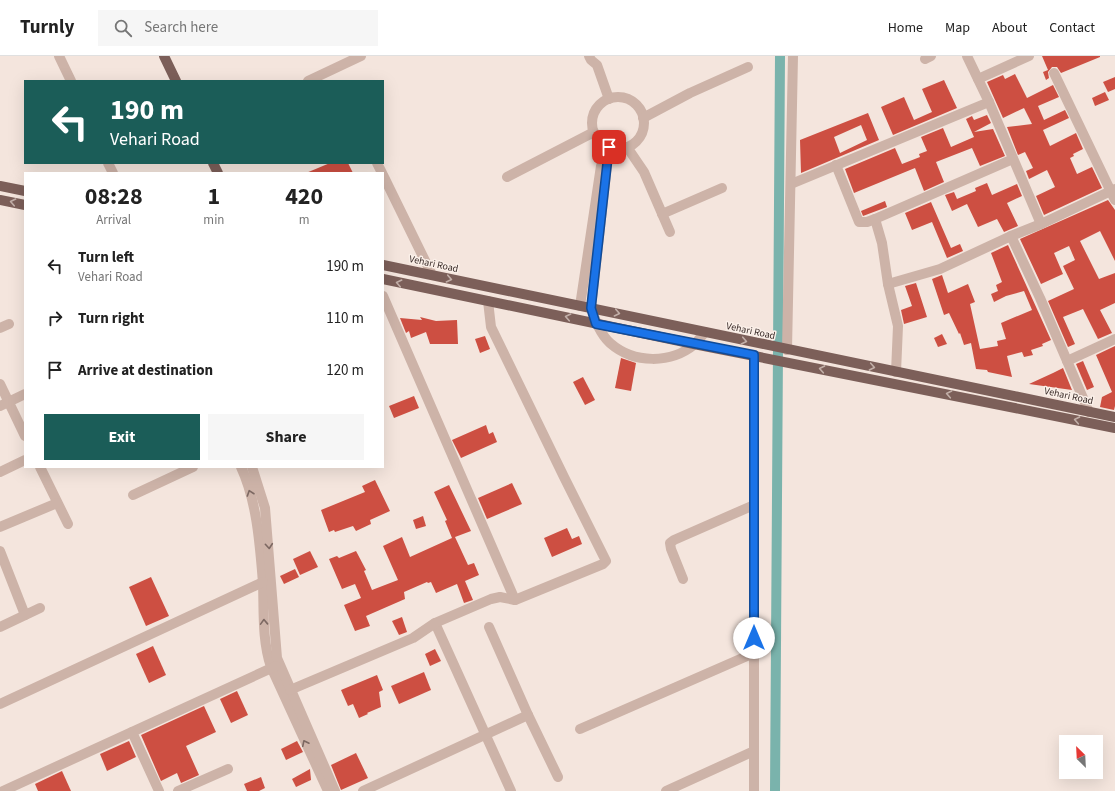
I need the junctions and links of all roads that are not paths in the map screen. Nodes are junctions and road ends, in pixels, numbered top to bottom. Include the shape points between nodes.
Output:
1 (60, 56) edge
2 (164, 56) edge
3 (361, 56) edge
4 (589, 56) edge
5 (793, 56) edge
6 (967, 56) edge
7 (1029, 56) edge
8 (597, 61) edge
9 (748, 67) dead end
10 (1054, 74) dead end
11 (978, 79) junction
12 (71, 80) edge
13 (176, 80) edge
14 (308, 80) edge
15 (609, 99) junction
16 (989, 102) junction
17 (644, 118) junction
18 (594, 132) junction
19 (606, 146) junction
20 (627, 147) junction
21 (1013, 159) junction
22 (836, 165) junction
23 (507, 177) dead end
24 (384, 178) edge
25 (791, 184) junction
26 (0, 186) edge
27 (722, 188) dead end
28 (1113, 190) edge
29 (24, 191) edge
30 (0, 200) edge
31 (1115, 200) edge
32 (24, 205) edge
33 (662, 214) junction
34 (875, 219) junction
35 (1041, 224) junction
36 (670, 232) dead end
37 (1011, 236) junction
38 (384, 265) edge
39 (432, 275) junction
40 (384, 279) edge
41 (888, 284) junction
42 (384, 298) edge
43 (488, 301) junction
44 (580, 306) junction
45 (591, 308) junction
46 (596, 324) junction
47 (705, 332) junction
48 (1115, 339) edge
49 (694, 344) junction
50 (787, 350) junction
51 (756, 355) junction
52 (1067, 361) junction
53 (896, 372) junction
54 (0, 384) edge
55 (24, 394) edge
56 (4, 404) edge
57 (1089, 412) junction
58 (1115, 417) edge
59 (1115, 428) edge
60 (24, 434) edge
61 (24, 460) edge
62 (40, 468) edge
63 (191, 468) edge
64 (241, 468) edge
65 (252, 468) edge
66 (0, 472) edge
67 (133, 495) dead end
68 (57, 503) junction
69 (754, 505) junction
70 (68, 524) dead end
71 (0, 527) edge
72 (0, 551) edge
73 (683, 579) dead end
74 (263, 582) junction
75 (515, 600) junction
76 (40, 608) dead end
77 (25, 615) junction
78 (435, 623) junction
79 (0, 627) edge
80 (489, 627) dead end
81 (754, 653) junction
82 (275, 666) junction
83 (290, 690) junction
84 (0, 704) edge
85 (528, 715) junction
86 (580, 729) dead end
87 (132, 732) junction
88 (485, 734) junction
89 (754, 751) junction
90 (228, 769) dead end
91 (558, 777) dead end
92 (3, 791) edge
93 (160, 791) edge
94 (178, 791) edge
95 (328, 791) edge
96 (335, 791) edge
97 (363, 791) edge
98 (511, 791) edge
99 (666, 791) edge
100 (754, 791) edge

1 - 12 street
2 - 13 main road
3 - 14 street
4 - 8 street via 591,60
5 - 25 street
6 - 11 street
7 - 11 street
8 - 15 street
9 - 17 street via 690,93
10 - 28 street
11 - 16 street
15 - 17 street via 618,97 631,101
15 - 18 street via 596,109 592,120
16 - 21 street
16 - 22 street
17 - 20 street via 641,135
18 - 19 street
18 - 23 street
19 - 20 street via 619,149
19 - 44 street
19 - 45 street
20 - 33 street via 644,172
21 - 34 street
21 - 35 street
22 - 25 street
22 - 34 street via 859,222
24 - 39 street
25 - 50 street
26 - 29 main road
27 - 33 street
28 - 31 street
28 - 35 street
32 -> 30 main road
33 - 36 street
34 - 41 street via 882,243
35 - 37 street
37 - 41 street via 940,269
37 - 52 street
38 - 39 main road, Vehari Road
39 -> 44 main road, Vehari Road
43 -> 40 main road
41 - 53 street via 898,326
42 - 75 street
46 -> 43 main road
43 - 75 street via 491,328 606,561
44 - 45 main road, Vehari Road
45 - 46 street
45 -> 47 main road, Vehari Road
46 - 49 main road
46 - 49 street via 610,342 629,355 652,360 674,356
47 - 49 street
47 -> 50 main road, Vehari Road
48 - 52 street
49 - 51 main road
50 -> 53 main road, Vehari Road
59 -> 51 main road
51 - 69 street
52 - 57 street
53 - 57 main road, Vehari Road
54 - 56 street
55 - 56 street
56 - 60 street
57 - 58 main road, Vehari Road
61 - 66 street
62 - 68 street
63 - 67 street
74 -> 64 street via 254,505
65 -> 82 street via 265,508
68 - 70 street
68 - 71 street
69 - 73 street via 670,543
69 - 81 street
72 - 77 street
82 -> 74 street via 265,646
74 - 84 street
75 - 78 street via 491,600
76 - 77 street
77 - 79 street
78 - 83 street via 413,638
78 - 88 street
80 - 85 street
81 - 86 street
81 - 89 street
82 - 83 street
82 - 87 street
95 -> 82 street
83 - 96 street
85 - 88 street
85 - 91 street
87 - 92 street
87 - 93 street
88 - 97 street
88 - 98 street
89 - 99 street
89 - 100 street
90 - 94 street

